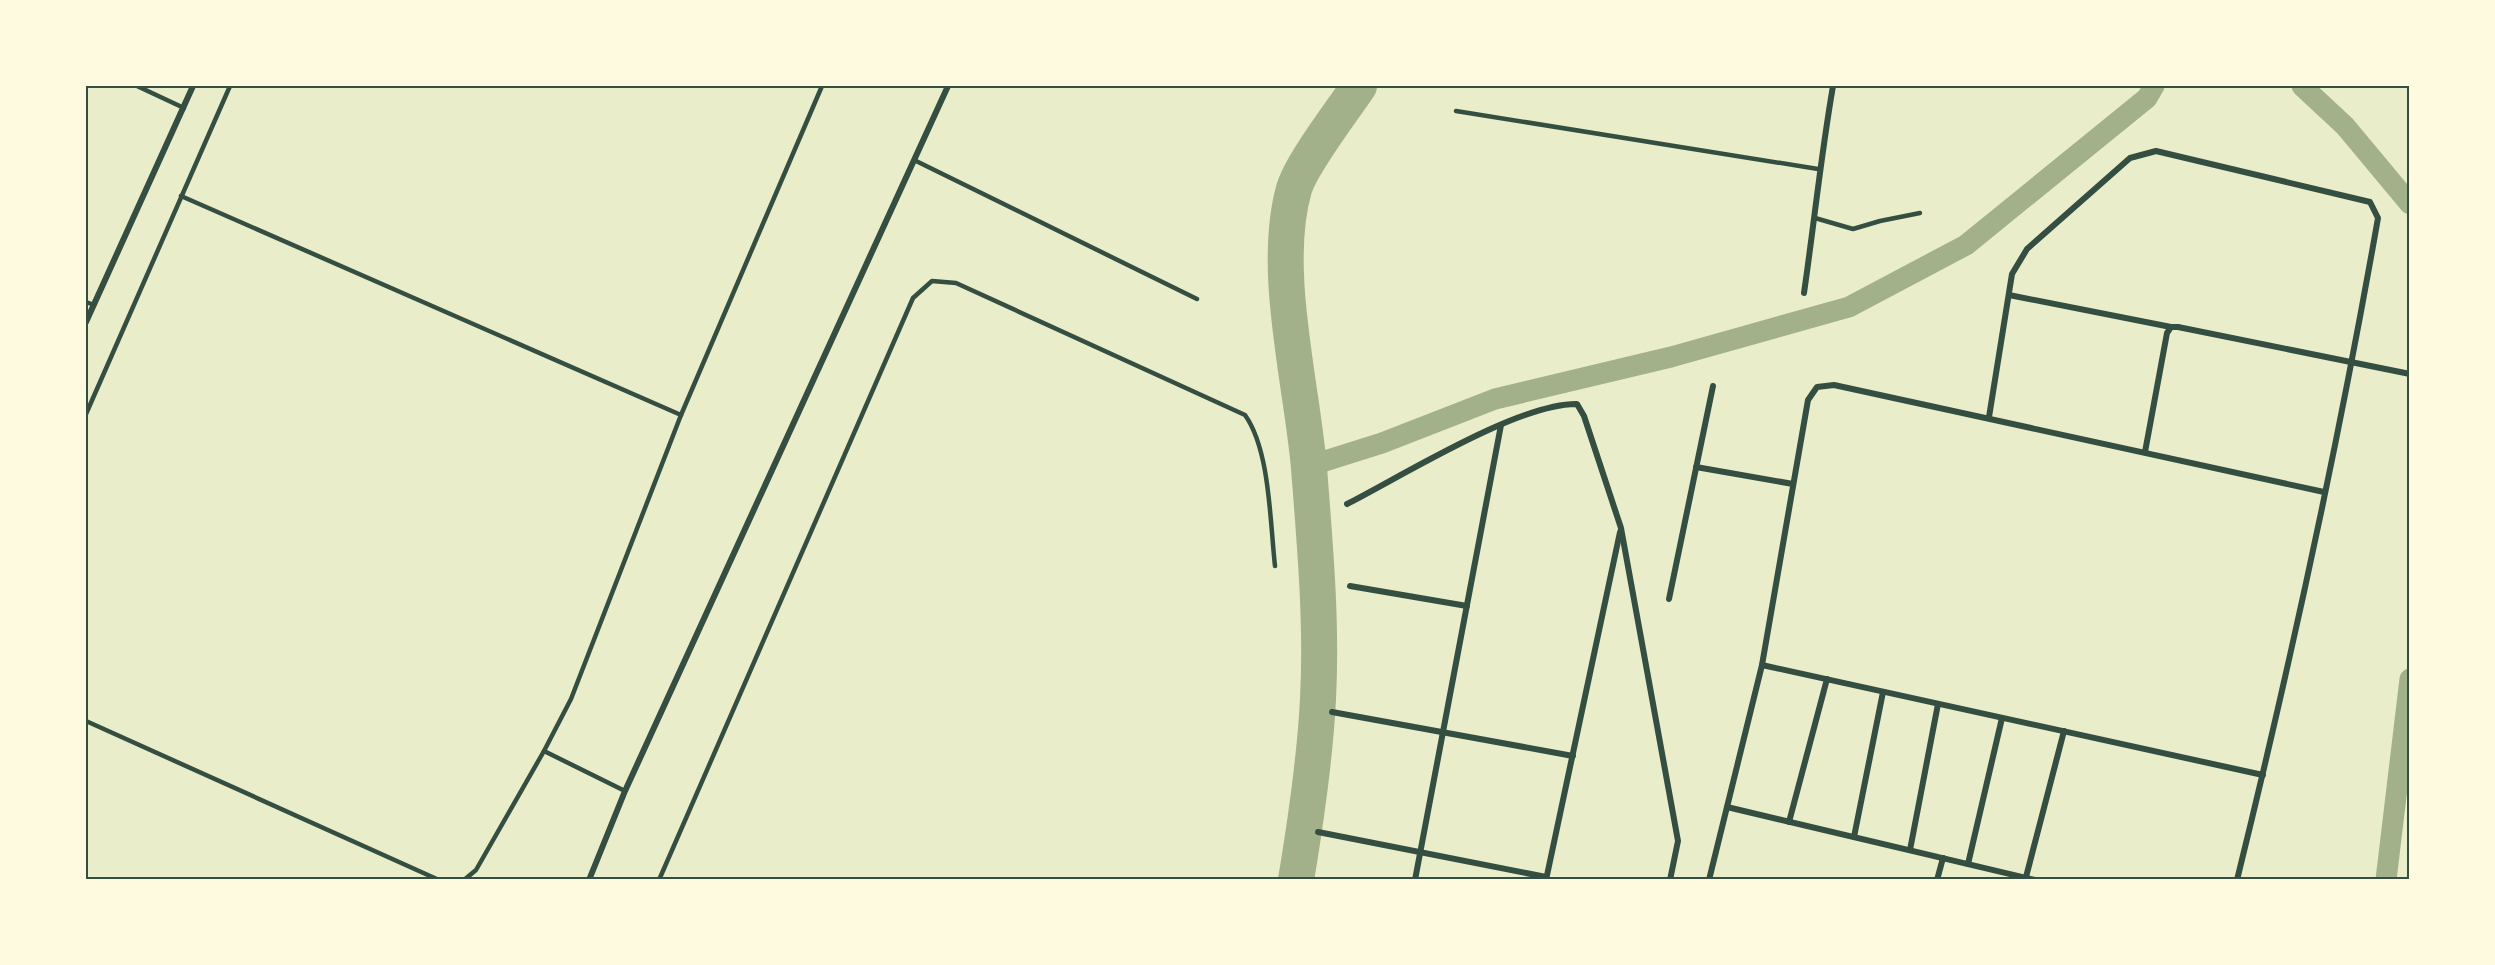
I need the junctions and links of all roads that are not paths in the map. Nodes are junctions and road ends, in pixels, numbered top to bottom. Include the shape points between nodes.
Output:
1 (137, 86) edge
2 (193, 86) edge
3 (230, 86) edge
4 (822, 86) edge
5 (948, 86) edge
6 (1833, 86) edge
7 (184, 108) junction
8 (1456, 111) dead end
9 (914, 160) junction
10 (1818, 169) junction
11 (181, 196) junction
12 (1920, 213) dead end
13 (1815, 218) junction
14 (1804, 294) dead end
15 (2009, 295) junction
16 (1197, 299) dead end
17 (86, 302) edge
18 (93, 305) junction
19 (86, 322) edge
20 (2171, 327) junction
21 (2353, 362) junction
22 (2409, 374) edge
23 (1713, 386) dead end
24 (86, 414) edge
25 (681, 415) junction
26 (1989, 417) junction
27 (1500, 425) junction
28 (2145, 452) junction
29 (1696, 467) junction
30 (1793, 484) junction
31 (2324, 492) junction
32 (1347, 504) dead end
33 (1621, 528) junction
34 (1275, 566) dead end
35 (1350, 586) dead end
36 (1669, 599) dead end
37 (1467, 606) junction
38 (1762, 665) junction
39 (1827, 679) junction
40 (1883, 692) junction
41 (1938, 704) junction
42 (1332, 712) dead end
43 (2002, 718) junction
44 (86, 721) edge
45 (2064, 731) junction
46 (1444, 732) junction
47 (544, 751) junction
48 (1573, 756) junction
49 (2263, 775) junction
50 (625, 791) junction
51 (1727, 807) junction
52 (1789, 822) junction
53 (1318, 832) dead end
54 (1854, 837) junction
55 (1910, 850) junction
56 (1420, 852) junction
57 (1943, 858) junction
58 (1968, 864) junction
59 (2026, 877) junction
60 (1546, 878) edge
61 (440, 879) edge
62 (464, 879) edge
63 (590, 879) edge
64 (659, 879) edge
65 (1415, 879) edge
66 (1670, 879) edge
67 (1709, 879) edge
68 (1937, 879) edge
69 (2035, 879) edge
70 (2237, 879) edge

1 - 7 lane
2 - 7 street
3 - 11 lane
4 - 25 lane
5 - 9 street
6 - 10 street
7 - 18 street
8 - 10 lane
9 - 16 lane
9 - 50 street
10 - 13 street
11 - 24 lane
11 - 25 lane
12 - 13 lane via 1853,230
13 - 14 street
15 - 20 street
15 - 21 street via 2012,274 2027,249 2130,158 2156,151 2370,202 2378,218
15 - 26 street
17 - 18 lane
18 - 19 street
20 - 21 street
20 - 28 street
21 - 22 street
21 - 31 street
23 - 29 street
25 - 47 lane via 572,699
26 - 28 street
26 - 30 street via 1834,385 1817,387 1808,400
27 - 32 street
27 - 33 street via 1562,404 1577,404
27 - 37 street
28 - 31 street
29 - 30 street
29 - 36 street
30 - 38 street
31 - 49 street
33 - 48 street
33 - 66 street via 1678,841
34 - 64 lane via 1262,448 1245,415 956,283 932,281 914,298
35 - 37 street
37 - 46 street
38 - 39 street
38 - 51 street
39 - 40 street
39 - 52 street
40 - 41 street
40 - 54 street
41 - 43 street
41 - 55 street
42 - 46 street
43 - 45 street
43 - 58 street
44 - 61 lane
45 - 49 street
45 - 59 street
46 - 48 street
46 - 56 street
47 - 50 lane
47 - 62 lane via 476,870
48 - 60 street
49 - 70 street
50 - 63 street
51 - 52 street
51 - 67 street
52 - 54 street
53 - 56 street
54 - 55 street
55 - 57 street
56 - 60 street
56 - 65 street
57 - 58 street
57 - 68 street
58 - 59 street
59 - 69 street

